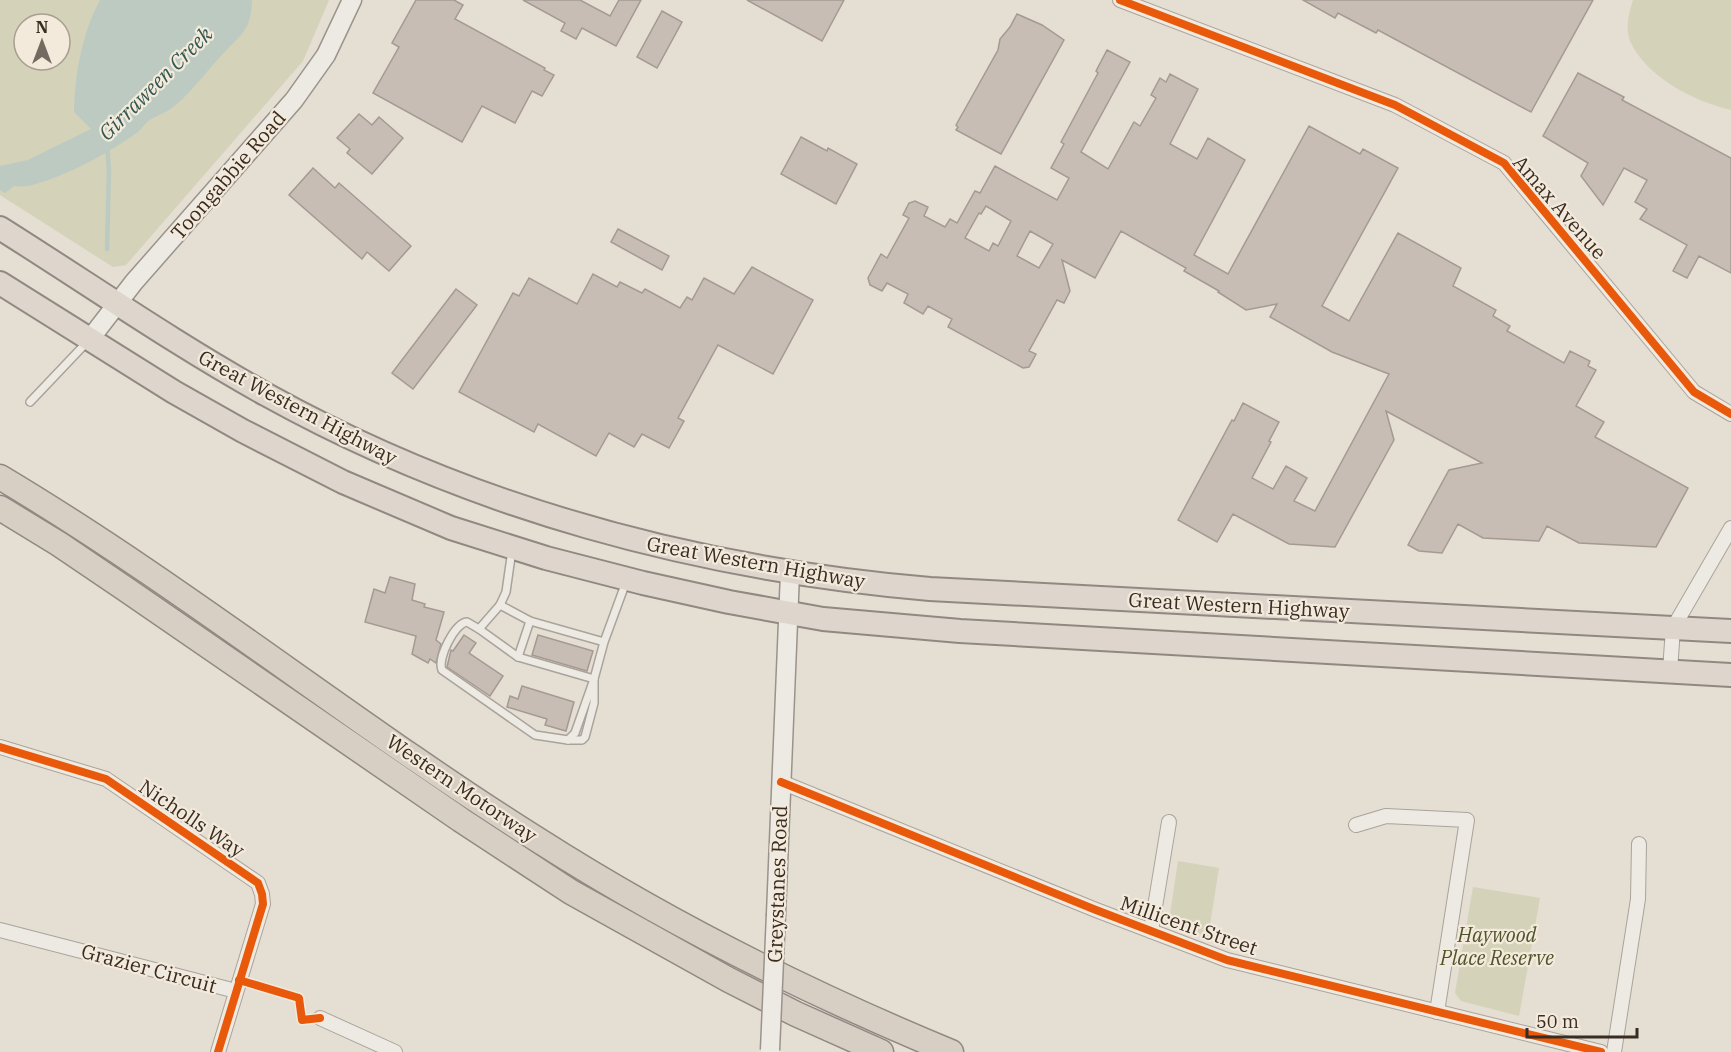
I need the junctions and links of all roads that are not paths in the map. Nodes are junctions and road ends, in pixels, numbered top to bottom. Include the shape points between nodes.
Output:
1 (352, 0) edge
2 (1120, 0) edge
3 (0, 228) edge
4 (0, 283) edge
5 (117, 304) junction
6 (90, 339) junction
7 (30, 402) dead end
8 (1731, 414) edge
9 (0, 477) edge
10 (0, 508) edge
11 (1731, 528) edge
12 (512, 547) junction
13 (790, 573) junction
14 (627, 579) junction
15 (500, 605) junction
16 (788, 613) junction
17 (530, 621) junction
18 (1672, 628) junction
19 (479, 629) junction
20 (1731, 631) edge
21 (604, 642) junction
22 (518, 657) junction
23 (1670, 670) junction
24 (1731, 675) edge
25 (594, 680) junction
26 (0, 747) edge
27 (781, 782) junction
28 (1169, 822) dead end
29 (1356, 825) dead end
30 (1639, 844) dead end
31 (0, 930) edge
32 (1151, 931) junction
33 (236, 991) junction
34 (1437, 1012) junction
35 (320, 1018) dead end
36 (770, 1051) edge
37 (218, 1052) edge
38 (394, 1052) edge
39 (881, 1052) edge
40 (951, 1052) edge
41 (1601, 1052) edge
42 (1614, 1052) edge

1 - 5 main road, Toongabbie Road via 326,55 294,100
2 - 8 street, Amax Avenue via 1395,105 1503,163 1694,392
3 - 5 highway, Great Western Highway
4 - 6 highway, Great Western Highway
5 - 6 main road, Toongabbie Road
5 - 13 highway, Great Western Highway via 268,396 434,476 624,538
6 - 7 lane
6 - 12 highway, Great Western Highway via 243,431 343,482 452,528
9 - 40 highway, Western Motorway via 462,790 603,880 751,961
10 - 39 highway, Western Motorway via 542,873 729,980
11 - 18 street
12 - 14 highway, Great Western Highway
12 - 15 lane via 506,592
13 - 16 main road, Greystanes Road
13 - 18 highway, Great Western Highway via 942,590
14 - 16 highway, Great Western Highway
14 - 21 lane
15 - 17 lane
15 - 19 lane
16 - 23 highway, Great Western Highway via 960,631
16 - 27 main road, Greystanes Road
17 - 21 lane
17 - 22 lane
18 - 20 highway, Great Western Highway
18 - 23 street
19 - 22 lane
19 - 25 lane via 464,621 459,625 442,655 442,670 535,735 577,741 585,737 594,703
21 - 25 lane
22 - 25 lane
23 - 24 highway, Great Western Highway
26 - 33 street, Nicholls Way via 106,779 258,883 263,904
27 - 32 street, Millicent Street
27 - 36 main road, Greystanes Road, bridge
28 - 32 street
29 - 34 street via 1386,816 1467,820
30 - 42 street via 1638,898
31 - 33 street, Grazier Circuit
32 - 34 street, Millicent Street via 1227,960
33 - 37 street, Grazier Circuit
34 - 41 street, Millicent Street
35 - 38 street

